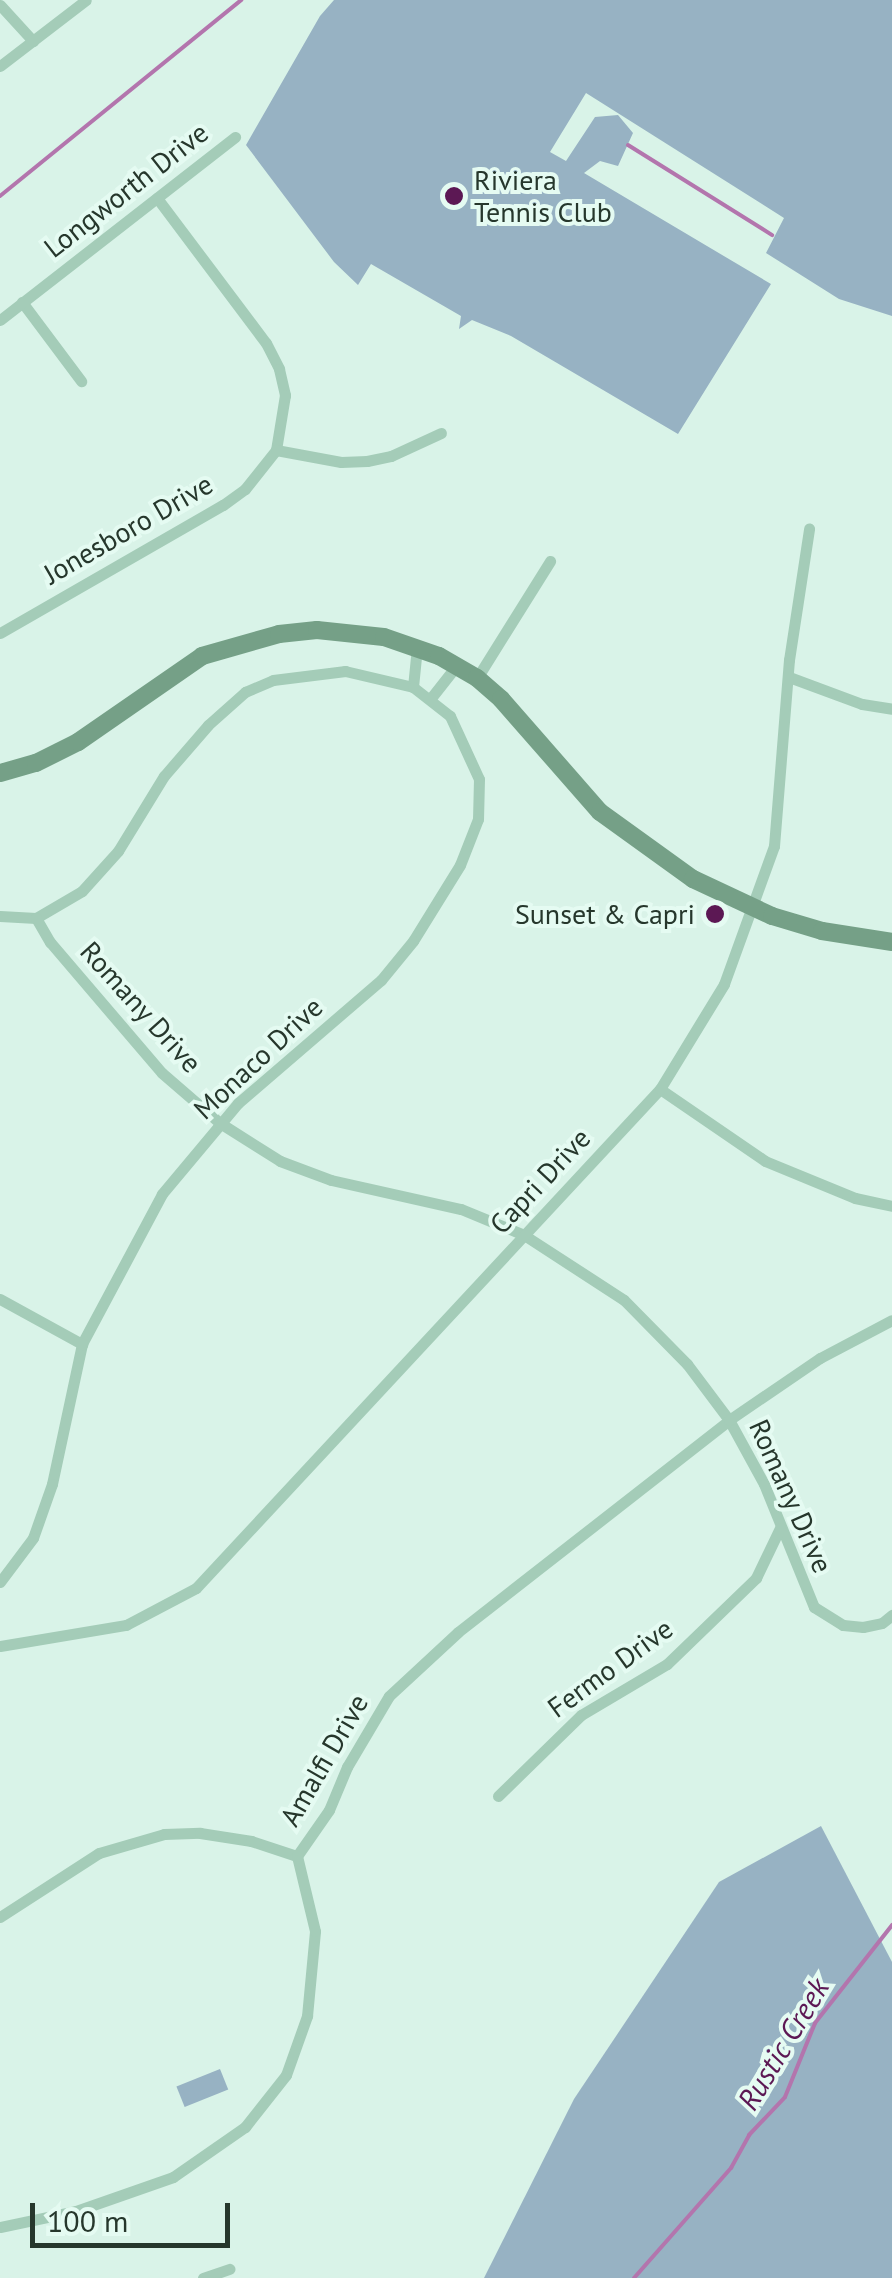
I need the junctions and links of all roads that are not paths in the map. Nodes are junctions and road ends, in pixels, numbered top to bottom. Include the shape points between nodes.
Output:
1 (86, 0) edge
2 (0, 5) edge
3 (33, 42) junction
4 (0, 66) edge
5 (234, 137) dead end
6 (157, 198) junction
7 (22, 302) junction
8 (0, 320) edge
9 (82, 381) dead end
10 (441, 433) dead end
11 (276, 450) junction
12 (809, 528) dead end
13 (550, 561) dead end
14 (0, 633) edge
15 (418, 647) junction
16 (457, 665) junction
17 (789, 677) junction
18 (477, 678) junction
19 (412, 688) junction
20 (431, 698) junction
21 (892, 710) edge
22 (0, 774) edge
23 (754, 909) junction
24 (0, 916) edge
25 (36, 918) junction
26 (892, 942) edge
27 (660, 1089) junction
28 (220, 1122) junction
29 (892, 1206) edge
30 (524, 1235) junction
31 (0, 1298) edge
32 (892, 1320) edge
33 (82, 1344) junction
34 (729, 1420) junction
35 (780, 1528) junction
36 (0, 1582) edge
37 (892, 1615) edge
38 (0, 1646) edge
39 (498, 1796) dead end
40 (297, 1856) junction
41 (0, 1917) edge
42 (0, 2227) edge
43 (229, 2268) dead end
44 (202, 2278) edge

1 - 3 street
2 - 3 street
3 - 4 street
5 - 6 street, Longworth Drive
6 - 7 street, Longworth Drive
6 - 11 street via 279,369 284,394
7 - 8 street, Longworth Drive
7 - 9 street
10 - 11 street via 368,461
11 - 14 street, Jonesboro Drive via 223,505
12 - 17 street, Capri Drive
13 - 18 street
15 - 16 main road
15 - 19 street
15 - 22 main road via 317,630 230,647 172,673 78,742
16 - 18 main road
16 - 20 street
17 - 21 street
17 - 23 street, Capri Drive via 774,846
18 - 23 main road via 623,833
19 - 20 street, Monaco Drive
19 - 25 street, Monaco Drive via 345,670 306,672 245,692 164,776 102,872
20 - 28 street, Monaco Drive via 450,716 480,779 478,819 460,865 381,980
23 - 26 main road
23 - 27 street, Capri Drive via 724,984
24 - 25 street
25 - 28 street, Romany Drive via 162,1073
27 - 29 street via 764,1162
27 - 30 street, Capri Drive
28 - 30 street, Romany Drive via 280,1161 331,1180 460,1209
28 - 33 street, Monaco Drive via 162,1194
30 - 34 street, Romany Drive via 624,1300 687,1364
30 - 38 street, Capri Drive via 196,1588 126,1624
31 - 33 street
32 - 34 street, Amalfi Drive via 820,1358
33 - 36 street, Monaco Drive via 52,1484 33,1538
34 - 35 street, Romany Drive
34 - 40 street, Amalfi Drive via 404,1679 369,1727 329,1810
35 - 37 street, Romany Drive via 814,1607 843,1625 862,1627
35 - 39 street, Fermo Drive via 756,1578 680,1652 581,1715
40 - 41 street via 200,1833 148,1838 99,1853
40 - 42 street, Amalfi Drive via 315,1931 308,2016 286,2075 246,2127 172,2177 76,2211
43 - 44 street

